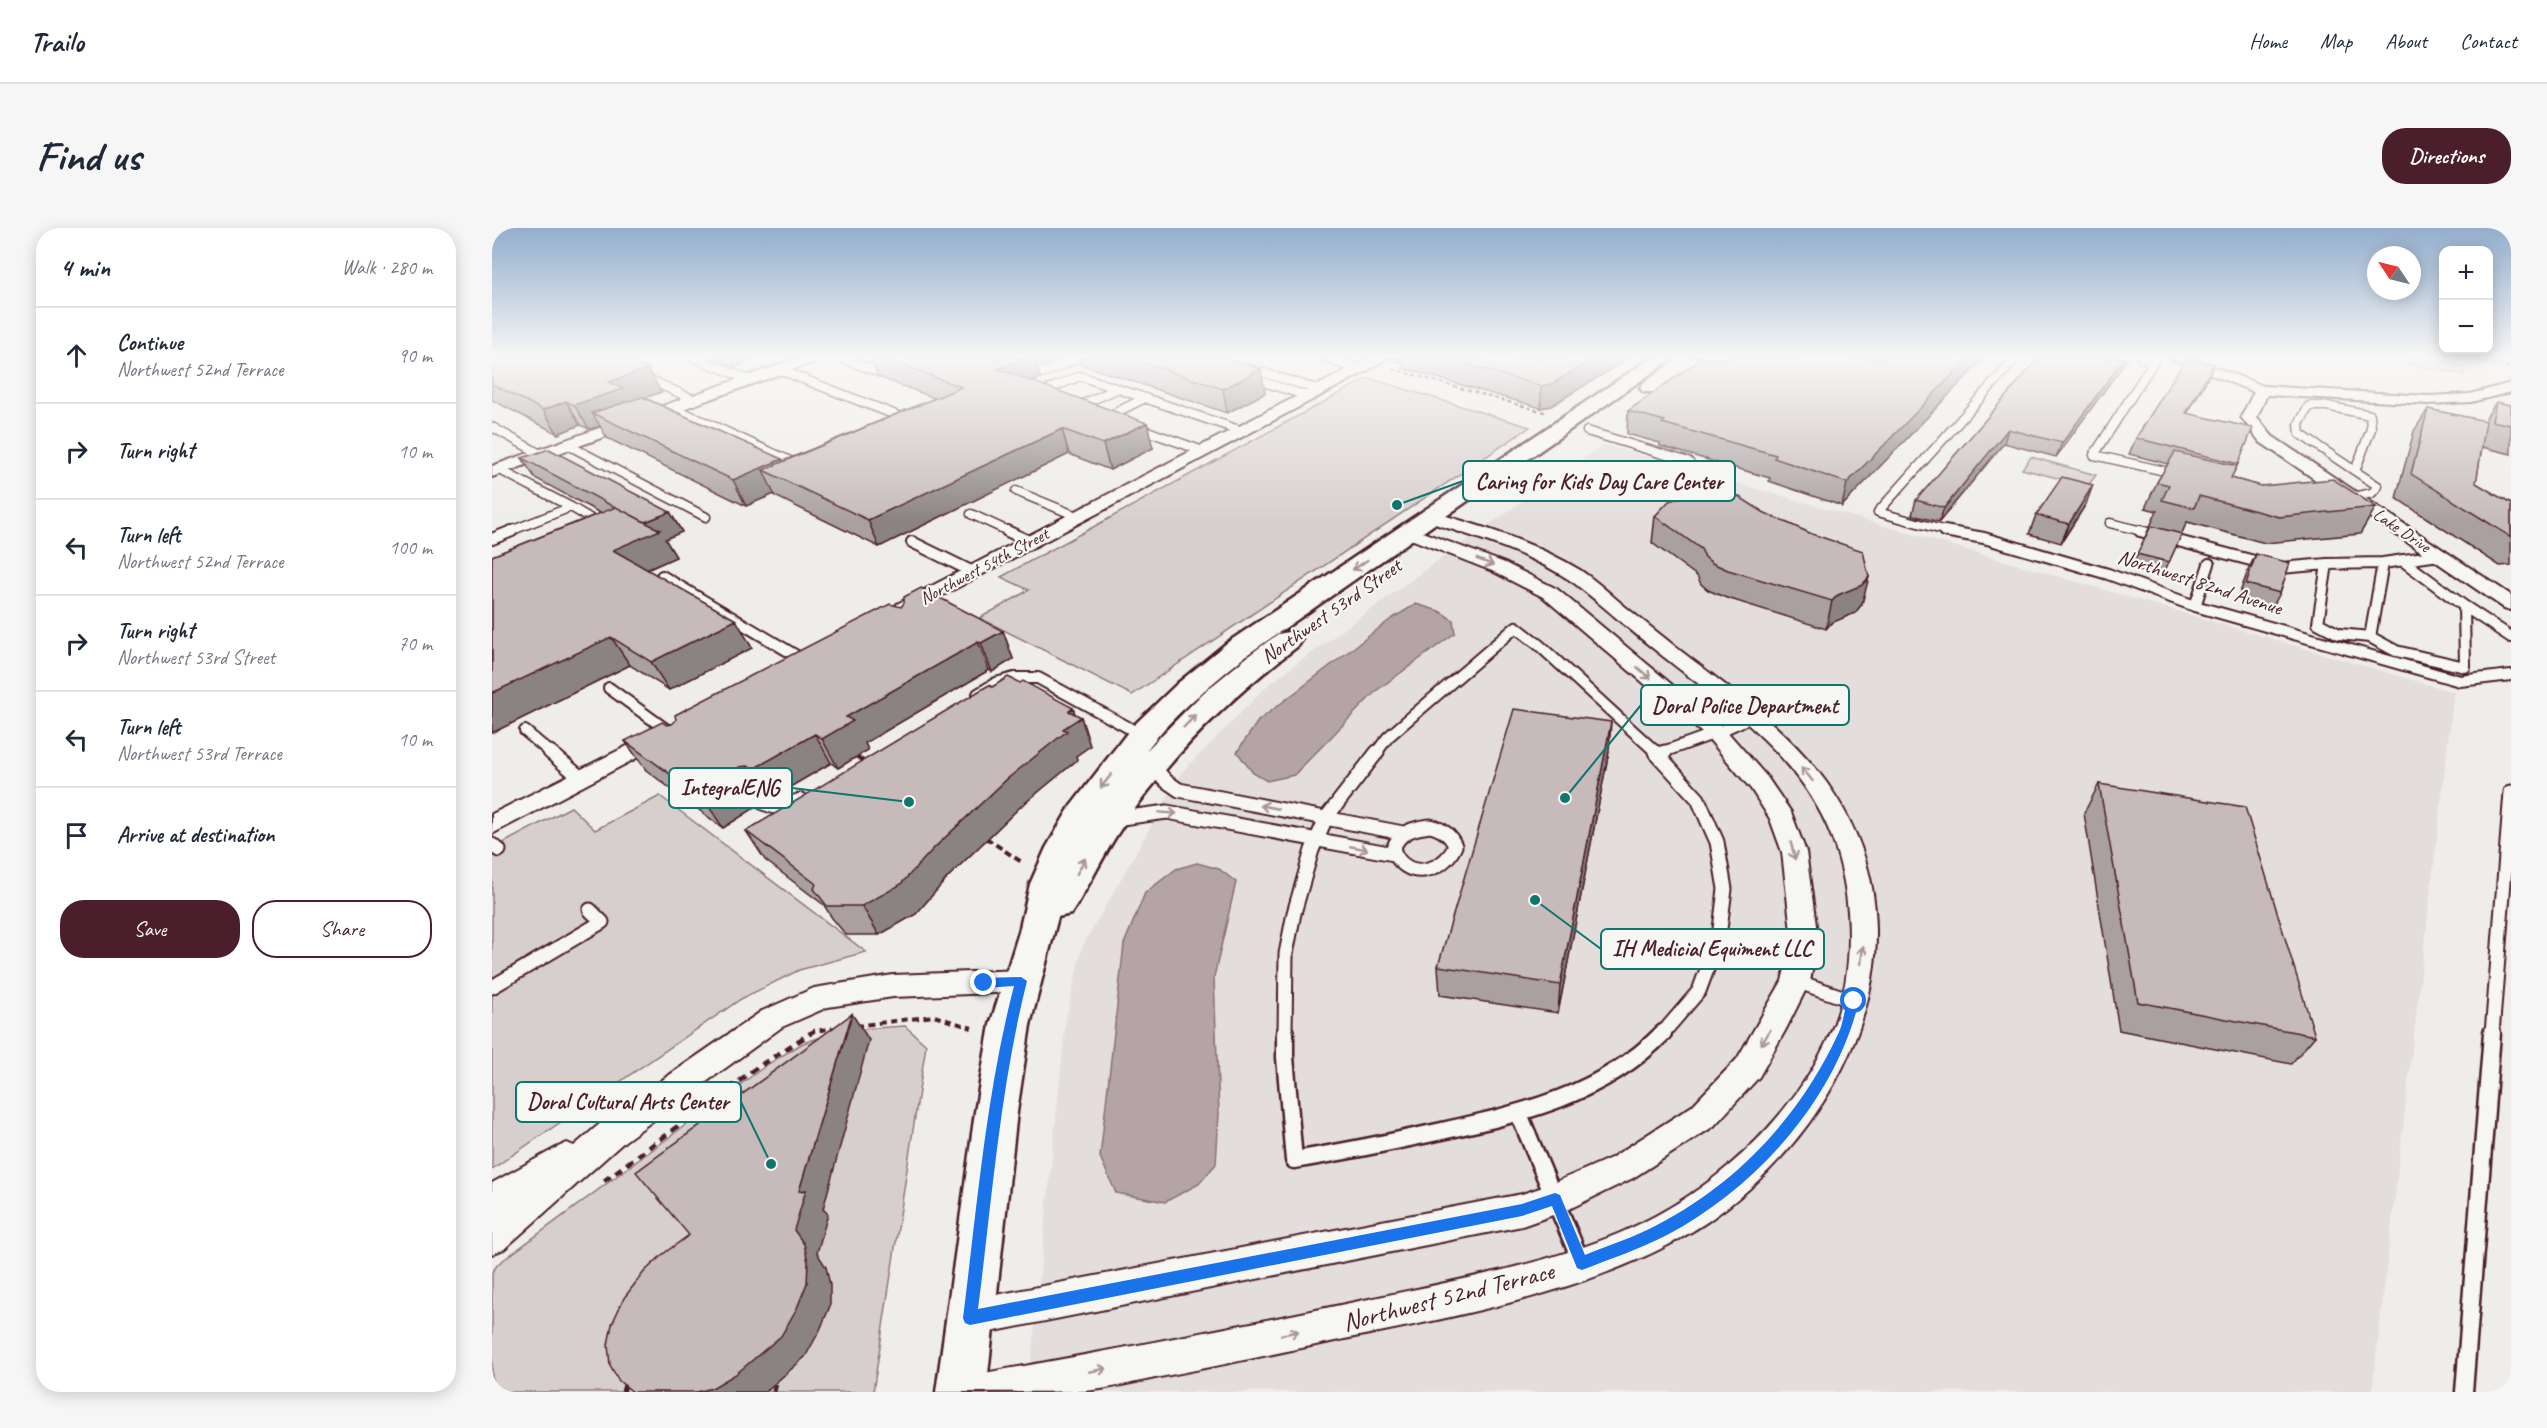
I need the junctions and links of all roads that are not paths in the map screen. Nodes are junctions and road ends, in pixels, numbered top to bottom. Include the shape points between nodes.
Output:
1 (662, 412) edge
2 (684, 412) edge
3 (889, 412) edge
4 (1117, 412) edge
5 (1188, 412) edge
6 (1277, 412) edge
7 (1590, 412) edge
8 (1614, 412) edge
9 (1967, 412) edge
10 (2121, 412) edge
11 (2251, 412) edge
12 (2305, 412) edge
13 (2357, 412) edge
14 (1097, 414) edge
15 (1107, 417) junction
16 (906, 419) edge
17 (1117, 421) edge
18 (1127, 424) edge
19 (492, 427) edge
20 (1242, 431) junction
21 (1587, 431) junction
22 (568, 446) junction
23 (1203, 451) junction
24 (542, 455) junction
25 (1689, 462) dead end
26 (496, 471) edge
27 (2355, 471) junction
28 (815, 472) edge
29 (2192, 478) edge
30 (1016, 491) dead end
31 (2353, 497) junction
32 (571, 507) junction
33 (971, 514) dead end
34 (1079, 516) junction
35 (706, 517) dead end
36 (2110, 523) dead end
37 (1431, 529) junction
38 (593, 530) edge
39 (492, 539) edge
40 (912, 542) dead end
41 (1031, 542) junction
42 (2439, 555) junction
43 (2402, 560) junction
44 (2383, 563) junction
45 (2210, 564) dead end
46 (2328, 564) junction
47 (973, 572) junction
48 (662, 576) edge
49 (2508, 599) edge
50 (2195, 606) junction
51 (2463, 606) junction
52 (1619, 611) junction
53 (890, 616) edge
54 (1587, 624) junction
55 (2370, 637) junction
56 (2511, 637) edge
57 (824, 651) edge
58 (805, 661) junction
59 (784, 672) edge
60 (2511, 675) edge
61 (609, 688) dead end
62 (966, 701) edge
63 (1751, 717) junction
64 (690, 721) edge
65 (525, 731) dead end
66 (1716, 733) junction
67 (675, 737) junction
68 (1146, 750) junction
69 (1658, 754) junction
70 (581, 778) junction
71 (816, 791) edge
72 (2511, 792) edge
73 (763, 803) dead end
74 (1326, 818) junction
75 (1110, 820) junction
76 (492, 825) edge
77 (1403, 833) junction
78 (1317, 840) junction
79 (1394, 854) junction
80 (590, 910) dead end
81 (1037, 932) junction
82 (1021, 981) junction
83 (1796, 981) junction
84 (492, 987) edge
85 (1854, 1001) junction
86 (1519, 1114) junction
87 (614, 1131) junction
88 (1555, 1199) junction
89 (492, 1200) edge
90 (492, 1238) edge
91 (1582, 1263) junction
92 (970, 1318) junction
93 (961, 1392) edge
94 (979, 1392) edge
95 (2464, 1392) edge

1 - 22 street
2 - 28 lane
3 - 16 lane
4 - 15 lane
5 - 20 lane
6 - 20 street, Northwest 54th Street
7 - 37 street, Northwest 53rd Street
8 - 21 street, Northwest 53rd Street
9 - 50 lane, Northwest 82nd Avenue via 1878,512 2108,574
10 - 29 lane via 2094,455
11 - 31 street, Lake Drive via 2249,417 2266,439 2322,480
12 - 27 lane via 2299,424 2300,434
13 - 27 lane via 2370,415 2371,429
14 - 15 lane
15 - 17 lane
18 - 23 lane
19 - 24 lane
20 - 23 street, Northwest 54th Street
21 - 25 lane
21 - 37 street, Northwest 53rd Street
22 - 24 street
22 - 35 lane
23 - 34 street, Northwest 54th Street
24 - 26 street
26 - 32 lane
27 - 31 lane via 2378,486 2373,493
30 - 34 lane
31 - 42 street, Lake Drive
32 - 38 lane via 603,526
32 - 39 lane
33 - 41 lane
34 - 41 street, Northwest 54th Street
36 - 46 lane via 2281,568
37 - 52 street, Northwest 52nd Terrace via 1549,561 1576,576
37 -> 54 street via 1550,593
37 - 68 street, Northwest 53rd Street
40 - 47 lane
41 - 47 street, Northwest 54th Street
42 - 43 lane
42 - 49 street, Lake Drive
43 - 44 lane
43 - 51 lane
44 - 46 lane
44 - 55 lane
45 - 50 lane
46 - 55 lane via 2318,623 2339,634
47 - 53 street, Northwest 54th Street
48 - 58 lane
50 - 60 lane, Northwest 82nd Avenue via 2460,681
51 - 55 lane via 2465,668 2396,651
51 - 56 lane
52 - 54 street
52 - 63 street, Northwest 52nd Terrace
54 -> 66 street
57 - 58 street
58 - 59 street
61 - 67 lane
62 - 68 lane via 996,683 1038,678
63 - 66 lane
85 -> 63 street, Northwest 52nd Terrace via 1863,954 1862,907 1851,855 1832,807 1805,770
64 - 67 street
65 - 70 lane
66 - 69 lane
66 -> 83 street via 1759,783 1782,818 1794,852 1804,940
67 - 70 street
74 -> 68 lane via 1179,790 1166,781
68 - 75 street, Northwest 53rd Street
68 -> 81 street, Northwest 53rd Street via 1097,793 1068,839 1048,884
69 - 74 lane via 1516,627 1388,737
69 - 86 lane via 1698,799 1717,842 1725,889 1719,937 1699,991 1661,1035 1620,1068 1563,1099
70 - 76 street
71 - 73 lane via 778,808
72 - 95 lane
74 - 77 lane
74 - 78 lane
75 -> 78 lane via 1167,812
81 -> 75 street, Northwest 53rd Street via 1064,897
77 - 79 lane via 1395,843
77 - 79 lane via 1420,826 1439,829 1452,839 1453,853 1442,865 1423,870 1404,866
78 -> 79 lane
78 - 86 lane via 1294,913 1286,954 1285,1057 1294,1160
80 - 84 lane via 602,921
81 - 82 street, Northwest 53rd Street
82 - 87 street via 893,986 824,996 772,1019
82 - 92 street, Northwest 53rd Street via 996,1112
83 - 85 lane
83 -> 88 street via 1748,1068 1703,1116 1622,1168
85 - 91 street, Northwest 52nd Terrace via 1846,1030 1822,1076 1787,1129 1754,1166 1703,1206 1660,1231
86 - 88 lane
87 - 89 street
87 - 90 street
88 - 91 lane
88 - 92 street via 1522,1210
94 -> 91 street, Northwest 52nd Terrace via 1319,1327 1477,1292
92 - 93 street, Northwest 53rd Street

